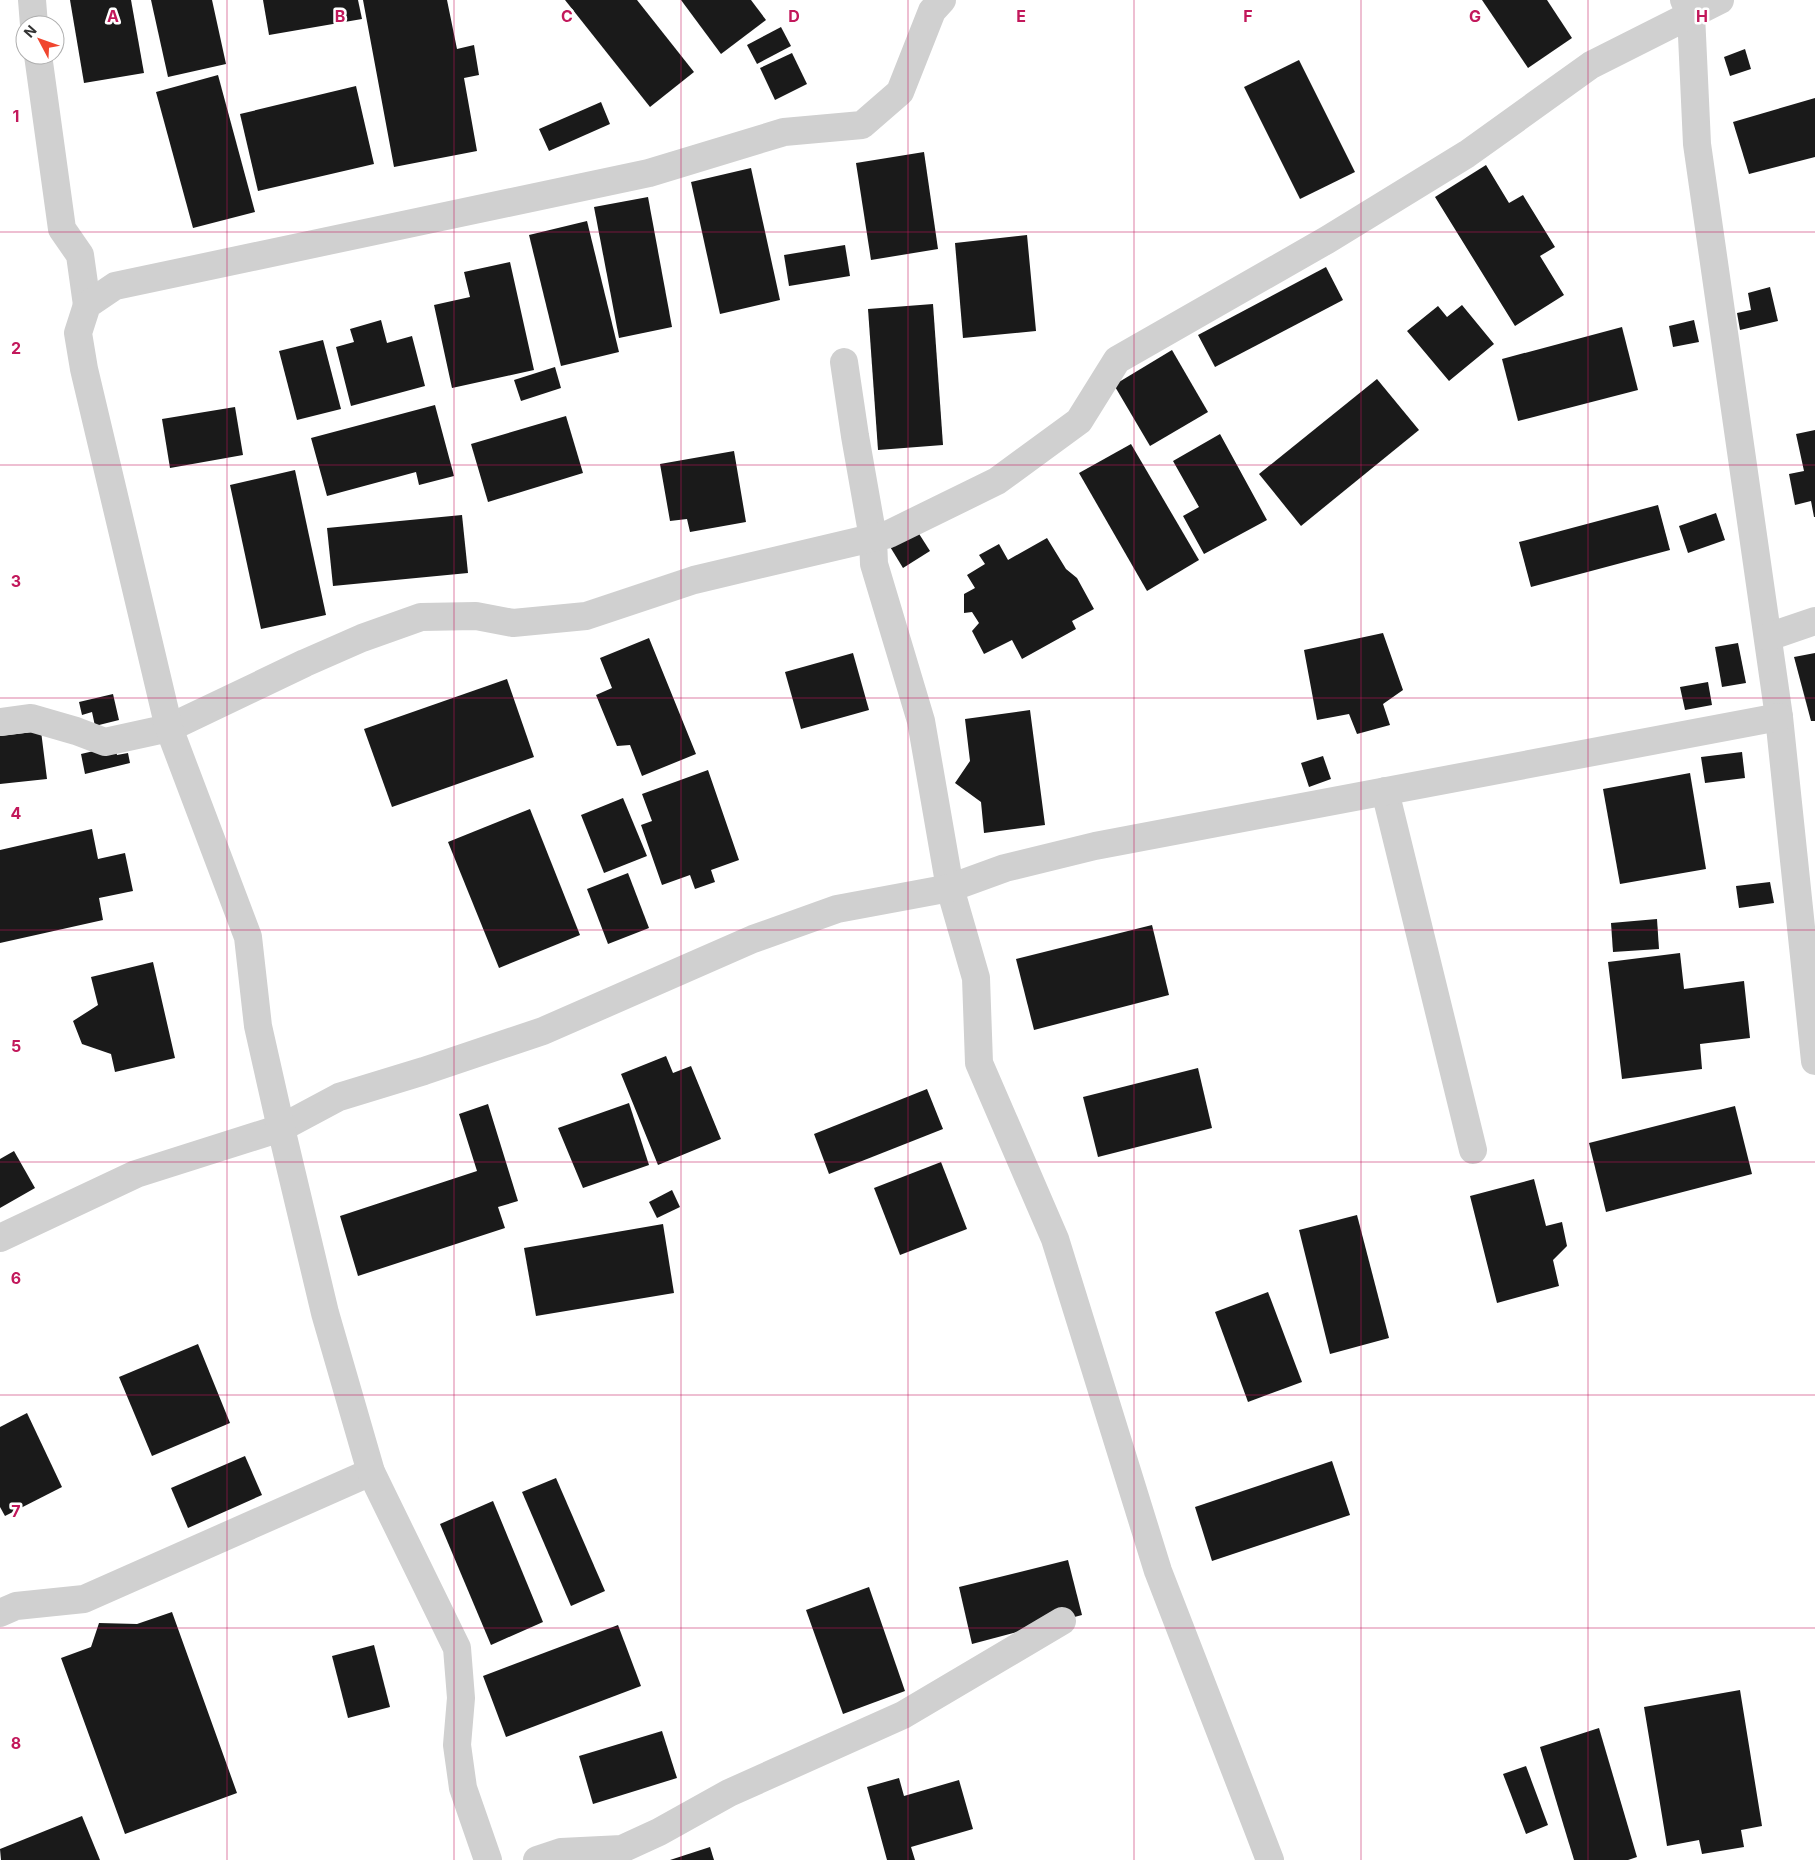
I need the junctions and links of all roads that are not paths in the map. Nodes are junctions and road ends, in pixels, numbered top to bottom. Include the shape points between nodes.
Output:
1 (32, 0) edge
2 (942, 0) edge
3 (1720, 0) edge
4 (1688, 7) edge
5 (33, 15) edge
6 (39, 65) edge
7 (87, 305) junction
8 (844, 362) dead end
9 (873, 538) junction
10 (1815, 621) edge
11 (1768, 637) junction
12 (1779, 717) junction
13 (0, 722) edge
14 (169, 728) junction
15 (1385, 791) junction
16 (950, 888) junction
17 (1815, 1061) edge
18 (281, 1128) junction
19 (1473, 1150) dead end
20 (0, 1238) edge
21 (371, 1472) junction
22 (0, 1613) edge
23 (1062, 1621) dead end
24 (488, 1860) edge
25 (537, 1860) edge
26 (1270, 1860) edge

1 - 5 street
2 - 7 street via 932,11 900,92 862,125 784,132 649,174 114,286
3 - 4 street
4 - 9 street via 1591,65 1467,154 1327,240 1117,360 1079,421 997,481 889,534
4 - 11 street via 1697,144
6 - 7 street via 62,229 80,255
7 - 14 street via 78,333 84,369
8 - 9 street
9 - 14 street via 694,580 586,616 513,623 476,616 421,617 305,663
9 - 16 street via 874,564 921,721
10 - 11 street
11 - 12 street
12 - 15 street
12 - 17 street
13 - 14 street via 31,718 105,742
14 - 18 street via 248,937 258,1026
15 - 16 street via 1095,846 1005,868
15 - 19 street
16 - 18 street via 837,908 753,938 543,1031 339,1097
16 - 26 street via 976,978 979,1063 1056,1239 1158,1570
18 - 20 street via 136,1174
18 - 21 street via 325,1314
21 - 22 street via 84,1600 16,1606
21 - 24 street via 457,1648 461,1698 457,1745 463,1788
23 - 25 street via 903,1715 729,1793 622,1850 561,1852

